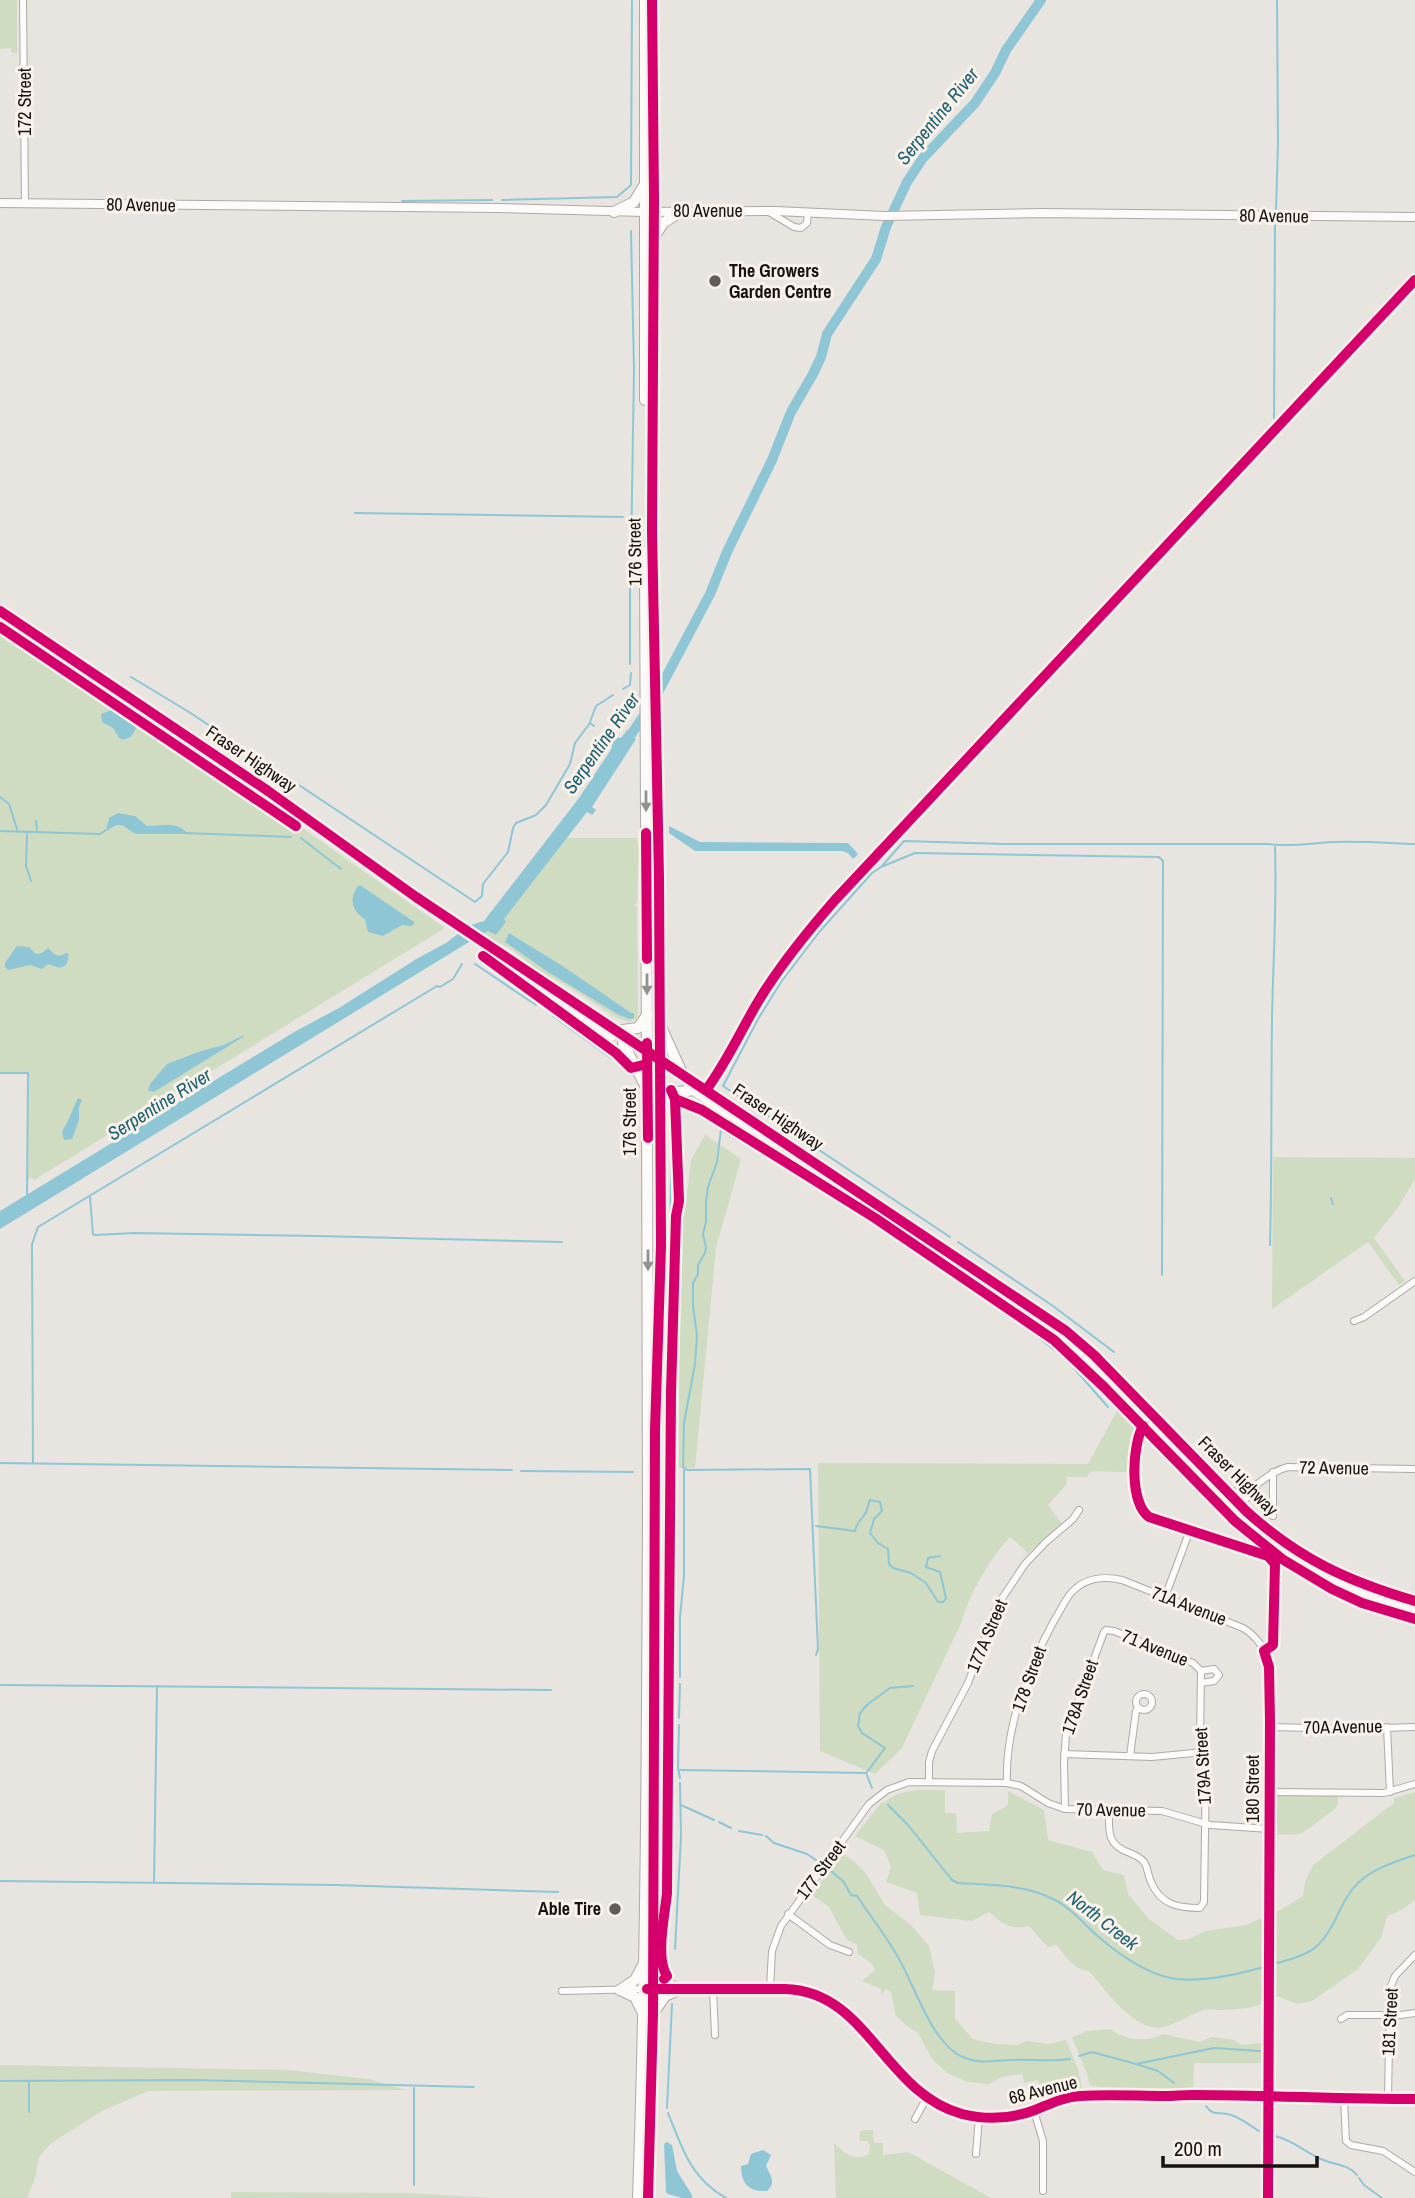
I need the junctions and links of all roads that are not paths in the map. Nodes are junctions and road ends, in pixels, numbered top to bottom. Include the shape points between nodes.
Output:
1 (23, 0) edge
2 (645, 0) edge
3 (652, 0) edge
4 (645, 177) junction
5 (0, 204) edge
6 (25, 204) junction
7 (682, 211) junction
8 (768, 211) junction
9 (614, 212) junction
10 (649, 212) junction
11 (808, 212) junction
12 (1415, 217) edge
13 (654, 239) junction
14 (1415, 280) edge
15 (0, 611) edge
16 (480, 940) junction
17 (647, 1015) junction
18 (659, 1022) junction
19 (615, 1031) junction
20 (623, 1043) junction
21 (647, 1055) junction
22 (660, 1063) junction
23 (683, 1074) junction
24 (700, 1090) junction
25 (648, 1091) junction
26 (660, 1105) junction
27 (771, 1137) junction
28 (1415, 1281) edge
29 (1354, 1321) dead end
30 (1066, 1332) junction
31 (1415, 1469) edge
32 (1273, 1471) junction
33 (1259, 1485) junction
34 (1224, 1488) junction
35 (1236, 1508) junction
36 (1079, 1510) dead end
37 (1273, 1516) dead end
38 (1190, 1531) dead end
39 (1079, 1586) joint
40 (1165, 1597) junction
41 (1415, 1601) edge
42 (1415, 1611) edge
43 (1106, 1630) joint
44 (1201, 1671) junction
45 (1269, 1677) joint
46 (1201, 1683) junction
47 (1138, 1708) dead end
48 (1270, 1727) junction
49 (1387, 1727) junction
50 (1415, 1727) edge
51 (1204, 1752) junction
52 (1064, 1754) junction
53 (1130, 1756) junction
54 (915, 1782) joint
55 (929, 1782) junction
56 (1007, 1783) junction
57 (1415, 1784) edge
58 (1270, 1792) junction
59 (1390, 1792) junction
60 (1065, 1809) junction
61 (1110, 1809) junction
62 (1205, 1824) junction
63 (1270, 1829) junction
64 (1270, 1902) dead end
65 (788, 1914) junction
66 (849, 1952) dead end
67 (1415, 1955) edge
68 (648, 1963) junction
69 (770, 1988) junction
70 (648, 1989) junction
71 (682, 1989) junction
72 (713, 1989) junction
73 (620, 1990) junction
74 (562, 1991) dead end
75 (1415, 2013) edge
76 (648, 2014) junction
77 (1388, 2015) junction
78 (1341, 2020) dead end
79 (1269, 2027) dead end
80 (715, 2035) dead end
81 (1269, 2096) junction
82 (1344, 2098) junction
83 (926, 2099) junction
84 (1388, 2099) junction
85 (1415, 2099) edge
86 (1034, 2111) junction
87 (979, 2117) junction
88 (915, 2119) dead end
89 (976, 2154) dead end
90 (1415, 2172) edge
91 (1043, 2191) dead end
92 (638, 2198) edge
93 (648, 2198) edge
94 (1268, 2198) edge

1 - 6 street, 172 Street
2 - 4 highway, 176 Street
3 - 10 highway, 176 Street
4 - 9 highway via 637,200
4 - 10 highway, 176 Street
5 - 6 main road, 80 Avenue
6 - 9 main road, 80 Avenue
7 - 8 main road, 80 Avenue
7 - 10 main road, 80 Avenue
7 - 13 highway via 663,223
8 - 11 main road, 80 Avenue
8 - 11 street via 801,228
9 - 10 main road, 80 Avenue
10 - 13 highway, 176 Street
10 -> 17 highway, 176 Street
11 - 12 main road, 80 Avenue
13 - 18 highway, 176 Street via 652,531
14 - 24 street via 835,900 778,971 723,1066
15 - 16 main road, Fraser Highway
16 - 19 main road, Fraser Highway
16 - 20 main road, Fraser Highway via 523,978
17 - 19 highway via 638,1028
17 - 21 highway, 176 Street
18 - 22 highway, 176 Street
18 - 23 highway
19 - 21 main road, Fraser Highway
20 - 21 main road, Fraser Highway
20 - 25 highway
21 - 22 main road, Fraser Highway
21 - 25 highway, 176 Street
22 - 23 main road, Fraser Highway
22 - 24 main road, Fraser Highway
22 - 26 highway, 176 Street
22 - 27 main road
23 - 24 main road, Fraser Highway
24 - 26 highway via 672,1093
24 - 27 main road, Fraser Highway
25 -> 68 highway, 176 Street
26 - 68 highway, 176 Street
27 - 30 main road, Fraser Highway
28 - 29 street
30 - 34 main road, Fraser Highway via 1094,1354
30 - 35 main road, Fraser Highway via 1086,1361
31 - 32 street, 72 Avenue via 1288,1467
32 - 33 street, 72 Avenue
32 - 37 street
33 - 34 street via 1242,1494
33 - 35 street, 72 Avenue
34 - 35 main road, Fraser Highway
35 - 41 main road, Fraser Highway via 1325,1568
35 - 42 main road, Fraser Highway via 1263,1540 1319,1576
36 - 55 street, 177A Street via 1025,1564 995,1610 968,1683 932,1751
38 - 40 street
39 - 40 street, 71A Avenue via 1096,1578 1112,1578
39 - 56 street, 178 Street via 1042,1642 1017,1710
40 - 45 street, 71A Avenue via 1251,1633 1266,1654
43 - 44 street, 71 Avenue via 1193,1663
43 - 52 street, 178A Street via 1066,1734
44 - 46 street, 179A Street
44 - 46 street, 71 Avenue via 1214,1670 1219,1675
45 - 48 street, 180 Street
46 - 51 street, 179A Street
47 - 53 street
48 - 49 street, 70A Avenue
48 - 58 street, 180 Street
49 - 50 street, 70A Avenue
49 - 59 street
51 - 53 street
51 - 62 street, 179A Street
52 - 53 street
52 - 60 street, 178A Street
54 - 55 street, 70 Avenue
54 - 65 street, 177 Street via 892,1787 873,1800
55 - 56 street, 70 Avenue
56 - 60 street, 70 Avenue
57 - 59 street
58 - 59 street
58 - 63 street, 180 Street
60 - 61 street, 70 Avenue
61 - 62 street, 70 Avenue via 1162,1811
61 - 62 street, 179A Street via 1113,1844 1141,1858 1160,1896 1177,1907 1200,1908 1204,1902
62 - 63 street, 70 Avenue
63 - 64 street, 180 Street
65 - 66 street via 830,1945
65 - 69 street, 177 Street via 772,1951
67 - 77 street, 181 Street via 1392,1981
68 - 70 highway, 176 Street
68 - 71 highway via 669,1986
68 - 73 highway
69 - 72 main road, 68 Avenue
69 - 83 main road, 68 Avenue via 806,1991 838,2006
70 - 71 main road, 68 Avenue
70 - 73 street
70 - 76 highway, 176 Street
71 - 72 main road, 68 Avenue
71 - 76 highway via 665,1996
72 - 80 street
73 - 74 street
73 - 76 highway via 635,1997
75 - 77 street
76 - 92 highway, 176 Street
76 - 93 highway
77 - 78 street via 1348,2015
77 - 84 street, 181 Street
79 - 81 street
81 - 82 main road, 68 Avenue
81 - 86 main road, 68 Avenue via 1079,2096
81 - 94 street
82 - 84 main road, 68 Avenue
82 - 90 street via 1346,2141 1383,2151
83 - 87 main road, 68 Avenue
83 - 88 street
84 - 85 main road, 68 Avenue
86 - 87 main road, 68 Avenue via 1012,2117
86 - 91 street via 1043,2141
87 - 89 street

